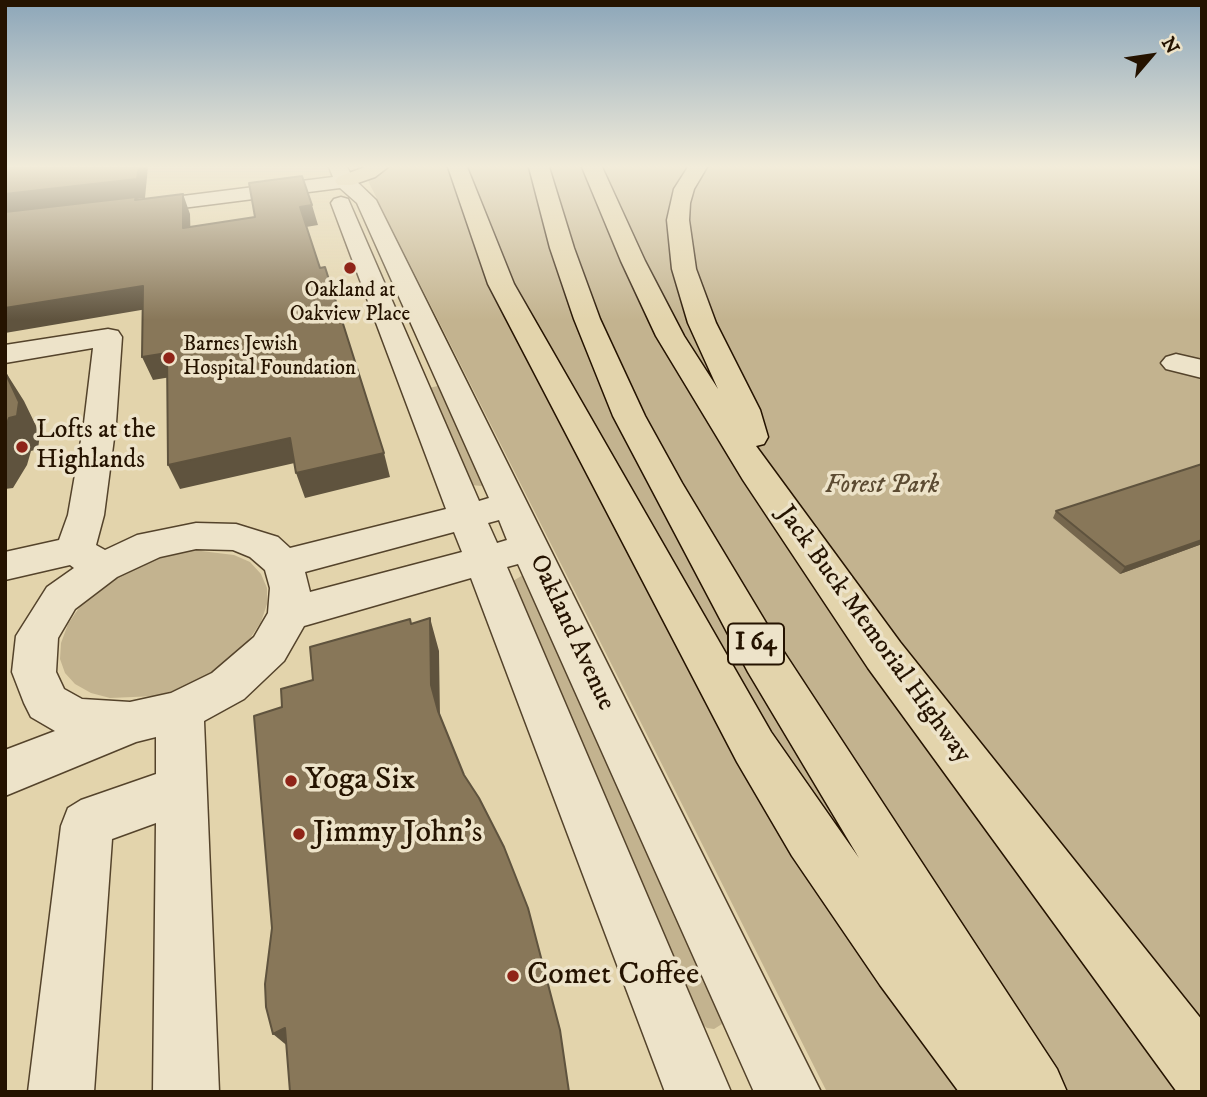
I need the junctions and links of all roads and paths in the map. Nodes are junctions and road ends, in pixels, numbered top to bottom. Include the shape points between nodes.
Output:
1 (348, 218) edge
2 (375, 218) edge
3 (476, 218) edge
4 (554, 218) edge
5 (614, 218) edge
6 (678, 218) edge
7 (5, 354) edge
8 (761, 480) junction
9 (511, 505) junction
10 (467, 517) junction
11 (531, 547) junction
12 (89, 558) junction
13 (484, 560) junction
14 (283, 564) junction
15 (5, 566) edge
16 (289, 614) junction
17 (155, 717) junction
18 (5, 773) edge
19 (181, 790) junction
20 (1202, 1072) edge
21 (61, 1092) edge
22 (186, 1092) edge
23 (698, 1092) edge
24 (788, 1092) edge
25 (1000, 1092) edge
26 (1034, 1092) edge

1 - 10 street, Oakland Avenue
2 - 9 street, Oakland Avenue
3 - 25 highway via 501,284 754,747 811,838
4 - 26 highway, I 64 via 587,319 664,483 771,670
5 - 8 highway, Jack Buck Memorial Highway via 670,336
6 - 8 highway via 684,269 702,323 744,410
7 - 12 street via 108,337 86,515
8 - 20 highway, Jack Buck Memorial Highway via 884,655
9 - 10 street
9 - 11 street, Oakland Avenue
10 - 13 street, Oakland Avenue
10 - 14 street
11 - 13 street
11 - 24 street, Oakland Avenue
12 - 14 street via 196,536 236,537 264,547
12 - 15 street
12 - 17 street via 37,636 34,672 47,703 75,719
13 - 16 street
13 - 23 street, Oakland Avenue
14 - 16 street via 290,588
16 - 17 street via 269,649 228,686
17 - 18 street
17 - 19 street
19 - 21 street via 87,826
19 - 22 street

